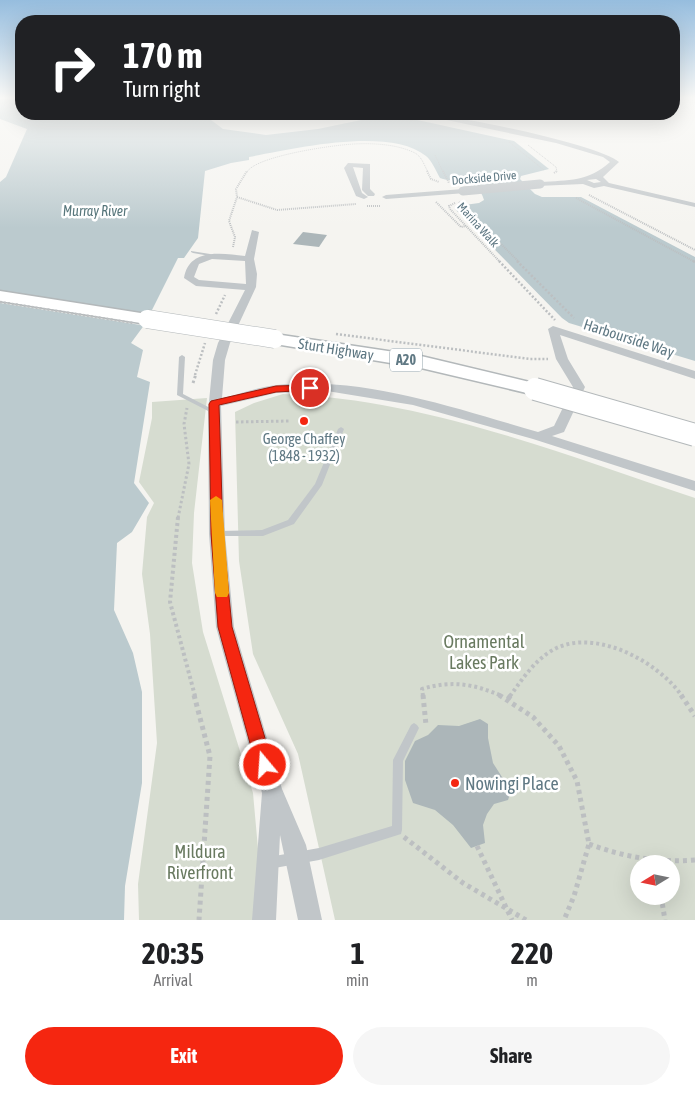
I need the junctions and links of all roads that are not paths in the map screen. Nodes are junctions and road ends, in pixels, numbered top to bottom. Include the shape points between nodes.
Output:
1 (556, 142) edge
2 (602, 181) junction
3 (376, 200) road end
4 (695, 203) edge
5 (695, 214) edge
6 (256, 232) dead end
7 (193, 252) dead end
8 (210, 255) junction
9 (249, 259) junction
10 (251, 287) junction
11 (0, 296) edge
12 (182, 357) dead end
13 (695, 376) edge
14 (214, 408) junction
15 (341, 429) dead end
16 (695, 435) edge
17 (538, 436) junction
18 (695, 486) edge
19 (217, 534) junction
20 (414, 728) dead end
21 (272, 792) junction
22 (299, 858) junction
23 (269, 863) junction
24 (264, 920) edge
25 (310, 920) edge

1 - 2 street via 613,158 615,162
2 - 3 street, Dockside Drive, bridge via 592,185 583,182 540,184
2 - 4 street
4 - 5 street via 691,211
6 - 9 street
7 - 8 lane
8 - 9 street
8 - 10 street via 197,262 189,272 189,278 206,285
9 - 10 street
10 - 14 street via 224,343
11 - 16 highway, Sturt Highway / A20, bridge via 420,362 535,389
12 - 14 lane via 180,395
13 - 17 street, Harbourside Way via 553,329 562,359 579,386 559,430
14 - 17 street via 276,389 327,387 414,401
14 - 19 street
15 - 19 lane via 318,485 291,522 262,533
17 - 18 street
19 - 21 street via 225,627
20 - 22 lane via 398,760 397,830
21 - 22 street
21 - 23 street
22 - 23 lane
22 - 25 street
23 - 24 street

